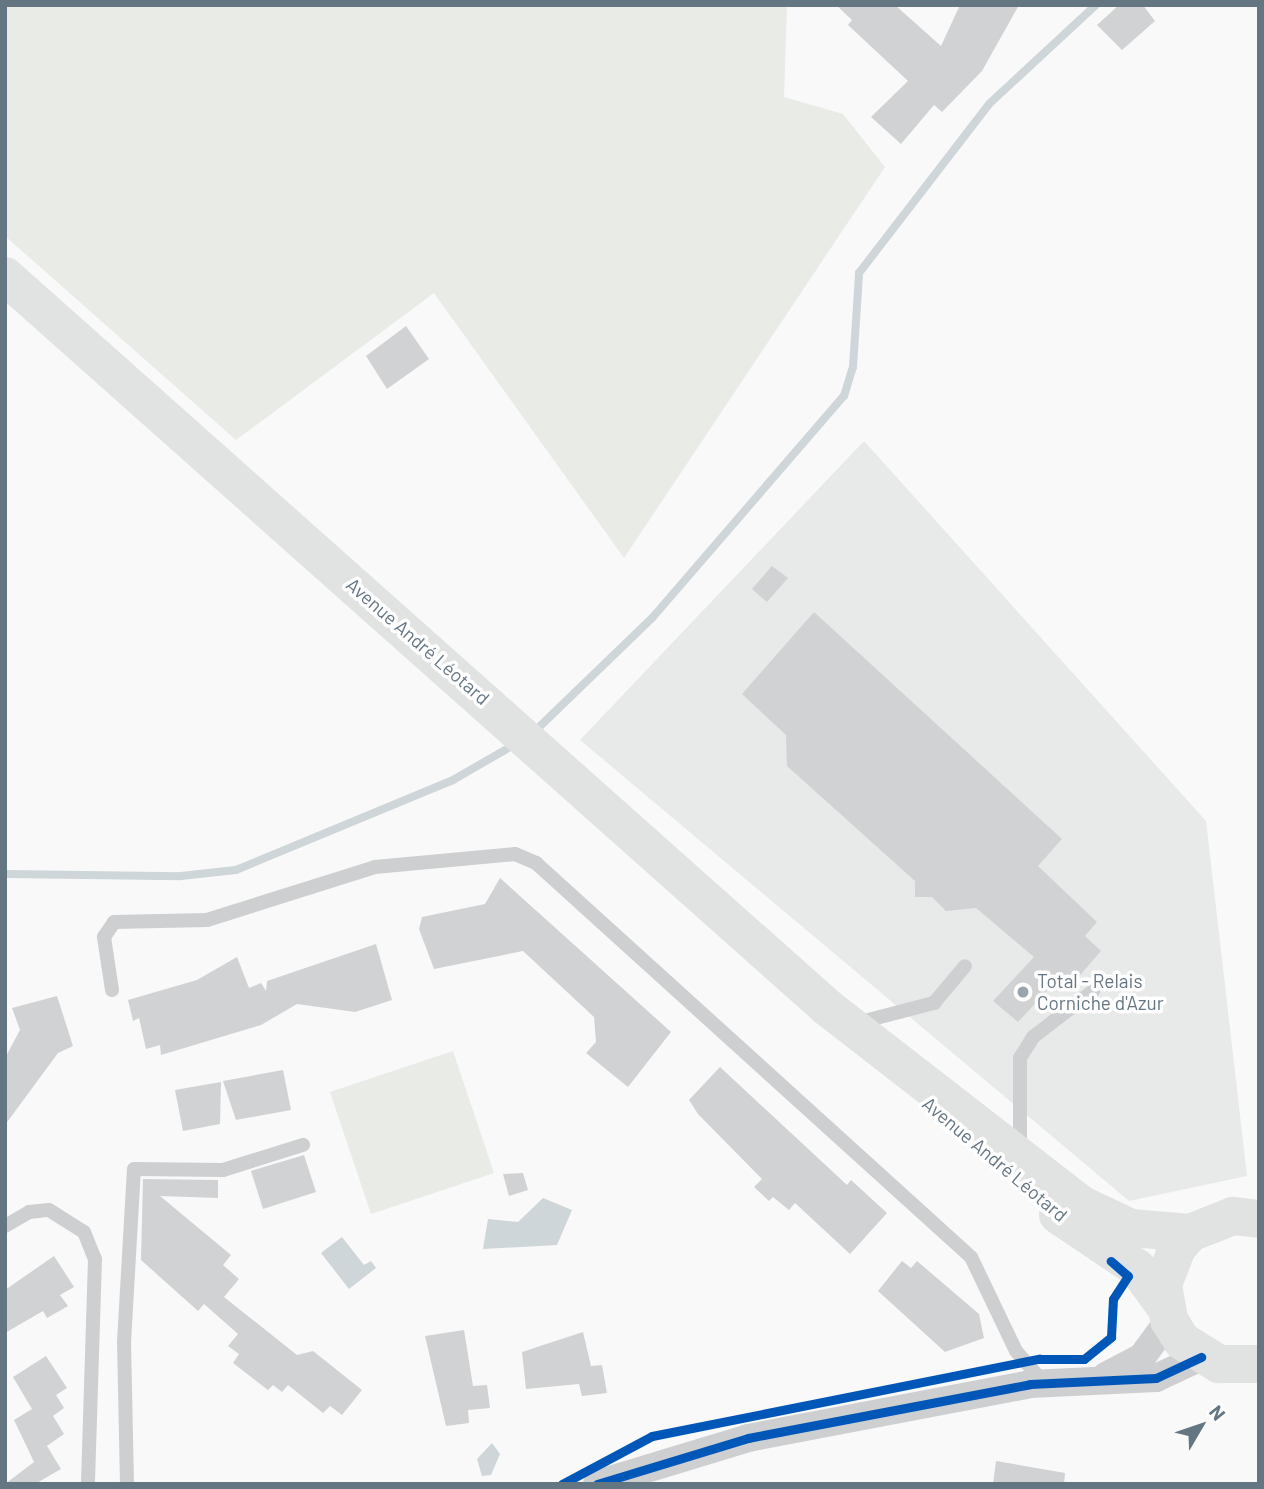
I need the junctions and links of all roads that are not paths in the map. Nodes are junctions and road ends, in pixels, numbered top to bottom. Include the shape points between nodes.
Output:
1 (5, 276) edge
2 (965, 966) dead end
3 (112, 990) dead end
4 (1093, 991) dead end
5 (840, 1016) junction
6 (303, 1145) dead end
7 (1021, 1158) junction
8 (1259, 1219) edge
9 (5, 1226) edge
10 (1190, 1233) junction
11 (1167, 1313) junction
12 (1201, 1357) junction
13 (1259, 1364) edge
14 (1104, 1377) junction
15 (1044, 1383) junction
16 (88, 1484) edge
17 (127, 1484) edge
18 (597, 1484) edge

1 - 5 main road, Avenue André Léotard
2 - 5 lane via 934,1003
3 - 15 lane via 104,937 114,922 207,920 375,867 495,851 525,858 727,1032 971,1257 1016,1351
4 - 7 lane via 1033,1037 1020,1058
5 - 7 main road, Avenue André Léotard
5 - 11 main road, Avenue André Léotard via 846,1033 1052,1211 1137,1268
6 - 17 lane via 223,1170 134,1169 124,1342
7 - 10 main road, Avenue André Léotard via 1082,1205 1131,1228
8 - 10 main road via 1233,1216
9 - 16 lane via 29,1212 49,1210 84,1232 95,1259
10 - 11 main road via 1168,1266
11 - 12 main road, Avenue André Léotard
11 - 14 street via 1142,1357
12 - 13 main road via 1238,1367
12 - 14 street via 1156,1378
14 - 15 street
15 - 18 street via 748,1437

